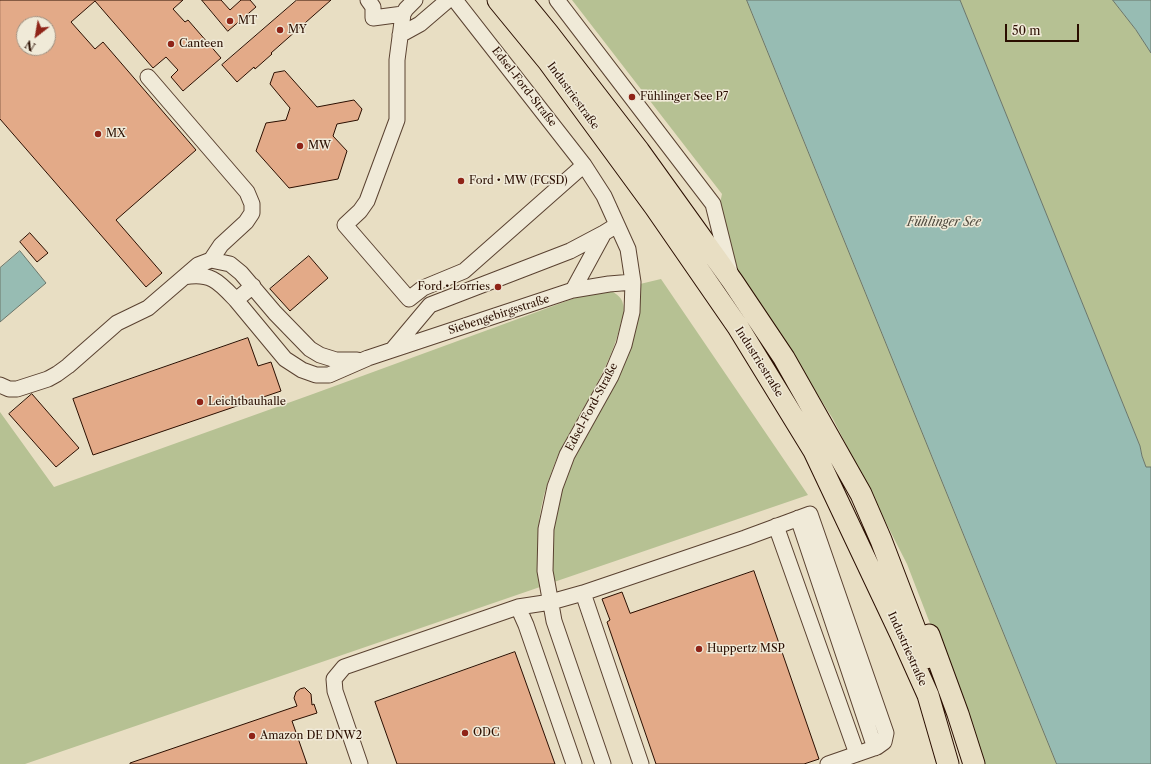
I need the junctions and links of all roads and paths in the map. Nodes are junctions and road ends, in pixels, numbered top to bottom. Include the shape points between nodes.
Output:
1 (368, 0) edge
2 (415, 0) edge
3 (448, 0) edge
4 (455, 0) edge
5 (488, 0) edge
6 (498, 0) edge
7 (521, 0) edge
8 (557, 0) edge
9 (403, 14) junction
10 (400, 34) junction
11 (548, 61) junction
12 (148, 77) dead end
13 (584, 165) junction
14 (617, 225) junction
15 (604, 233) junction
16 (212, 260) junction
17 (184, 276) junction
18 (633, 282) junction
19 (733, 282) junction
20 (253, 286) junction
21 (573, 290) junction
22 (236, 300) junction
23 (392, 350) junction
24 (368, 358) junction
25 (0, 385) edge
26 (776, 526) junction
27 (881, 540) junction
28 (583, 593) junction
29 (551, 602) junction
30 (518, 607) junction
31 (902, 636) junction
32 (857, 754) junction
33 (360, 764) edge
34 (574, 764) edge
35 (603, 764) edge
36 (641, 764) edge
37 (828, 764) edge
38 (933, 764) edge
39 (948, 764) edge
40 (959, 764) edge
41 (974, 764) edge

1 - 9 street via 374,18
2 - 9 street
3 - 10 street via 420,24
4 - 13 street, Edsel-Ford-Straße
5 - 11 highway
6 - 11 highway, Industriestraße
7 - 19 highway, Industriestraße via 638,151
8 - 19 street via 713,204
9 - 10 street
10 - 13 street via 397,60 397,120 367,201 345,225 409,299 423,288 464,271
11 - 31 highway, Industriestraße via 738,327 814,451
12 - 16 street via 247,192 252,204 252,213 246,222 220,245
13 - 14 street, Edsel-Ford-Straße via 604,196
14 - 15 street
14 - 18 street, Edsel-Ford-Straße via 628,249
15 - 21 street
15 - 23 street via 570,251 430,305
16 - 17 street via 198,265
16 - 20 street via 230,264
17 - 22 street via 204,275 211,278 222,285
17 - 25 street via 148,308 117,323 57,374 16,389
18 - 21 street, Siebengebirgsstraße
18 - 29 street, Edsel-Ford-Straße via 632,312 624,345 611,376 567,455 554,487 546,529 546,571
19 - 27 highway, Industriestraße via 791,371 861,494
20 - 22 street
20 - 24 street via 310,349 336,360
21 - 23 street, Siebengebirgsstraße
22 - 24 street via 285,359 302,370 316,375 329,375
23 - 24 street, Siebengebirgsstraße
26 - 28 street
26 - 32 street
26 - 32 street via 810,514 886,733 884,742
27 - 40 highway, Industriestraße via 942,702
27 - 41 highway via 904,577 934,646
28 - 29 street
28 - 36 street
29 - 30 street
29 - 35 street, Edsel-Ford-Straße via 554,621
30 - 33 street via 344,667 334,679 335,692
30 - 34 street
31 - 38 highway
31 - 39 highway, Industriestraße via 928,695
32 - 37 street

